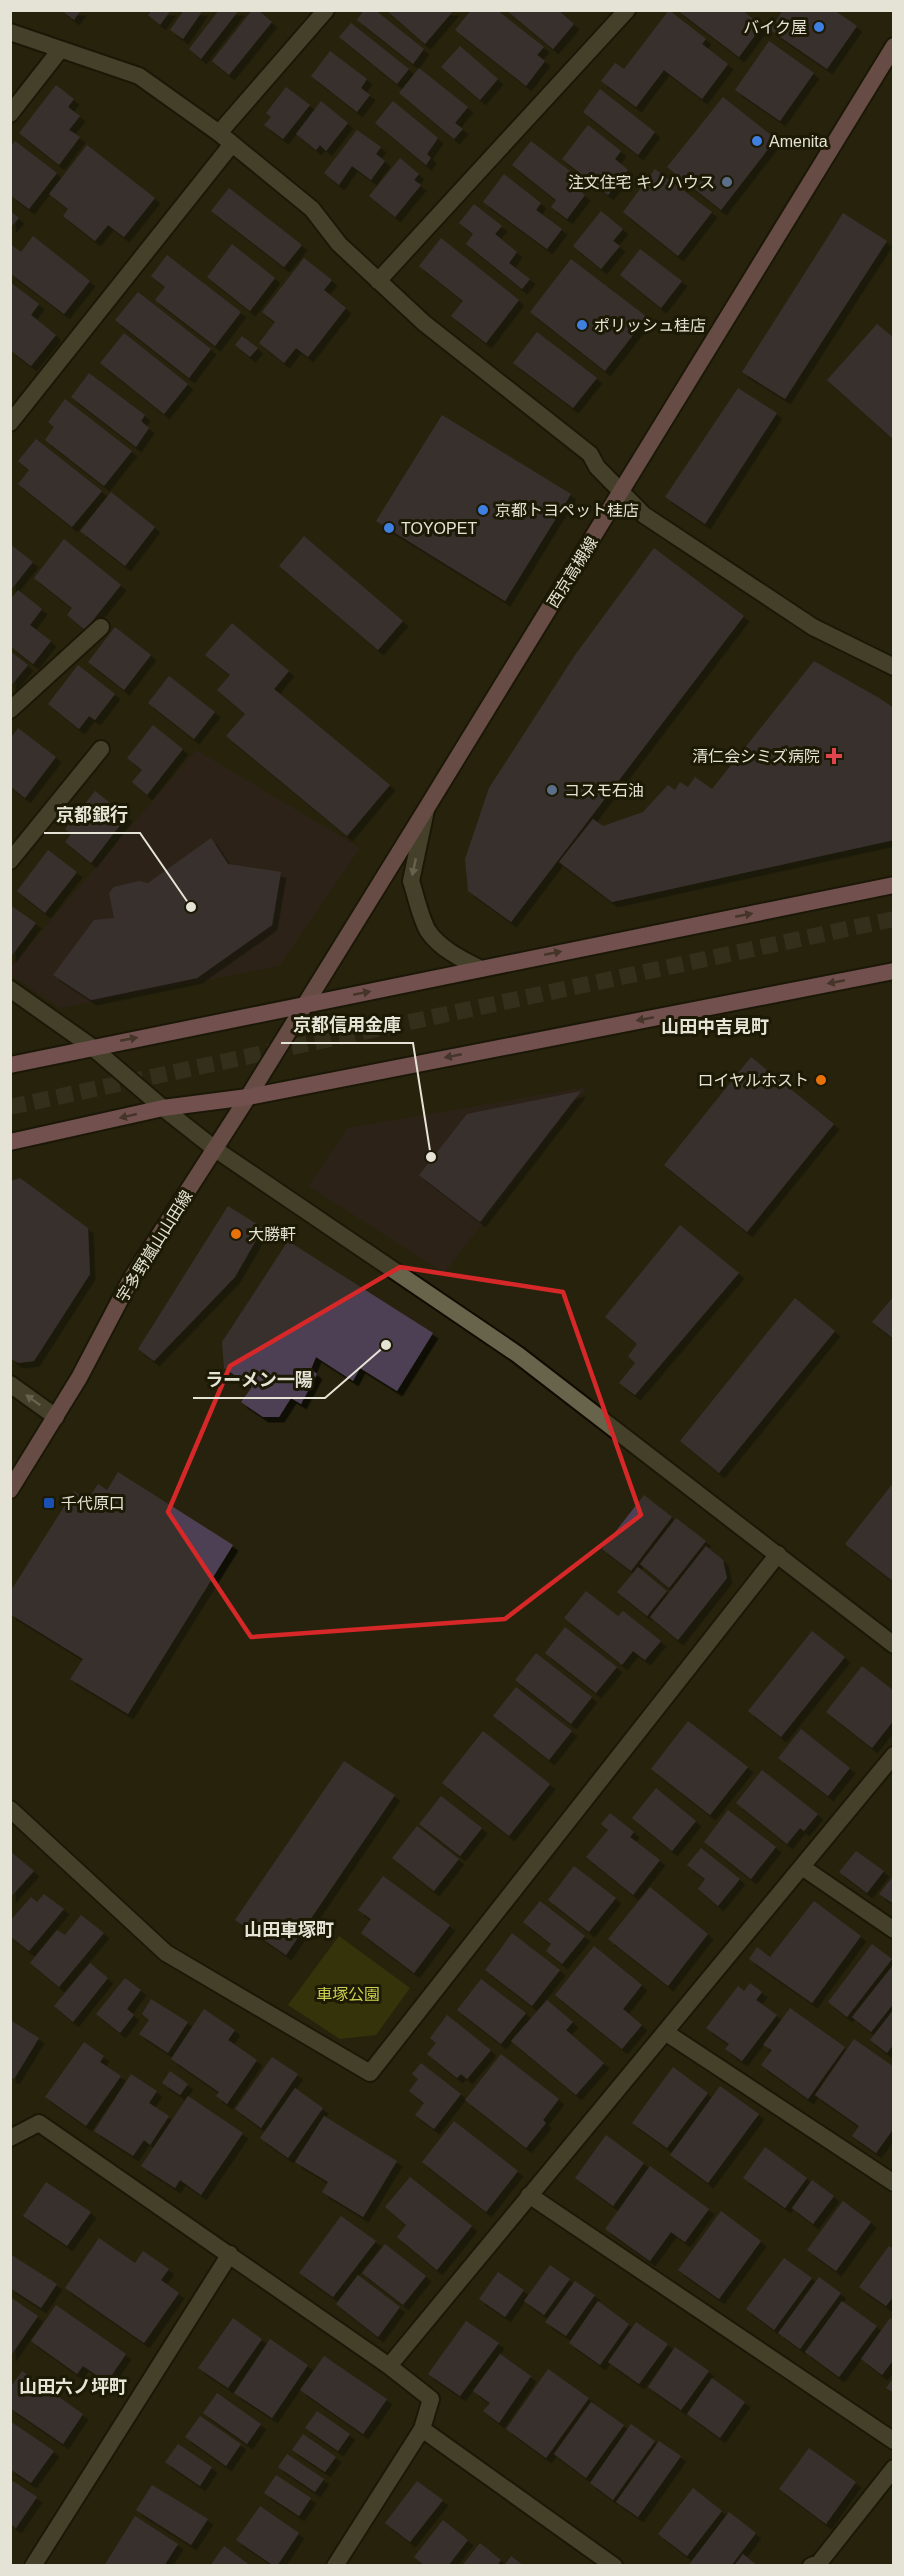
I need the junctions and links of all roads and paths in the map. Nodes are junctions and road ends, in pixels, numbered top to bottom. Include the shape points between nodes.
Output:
1 (326, 10) edge
2 (627, 10) edge
3 (10, 32) edge
4 (894, 46) edge
5 (60, 50) junction
6 (10, 114) edge
7 (219, 133) junction
8 (232, 144) junction
9 (378, 281) junction
10 (10, 423) edge
11 (621, 492) junction
12 (101, 627) dead end
13 (894, 667) edge
14 (10, 710) edge
15 (101, 749) dead end
16 (426, 809) junction
17 (10, 861) edge
18 (894, 885) edge
19 (481, 969) junction
20 (894, 971) edge
21 (10, 989) edge
22 (304, 1005) junction
23 (92, 1047) junction
24 (10, 1065) edge
25 (248, 1096) junction
26 (163, 1108) junction
27 (10, 1142) edge
28 (215, 1149) junction
29 (10, 1384) edge
30 (56, 1416) junction
31 (10, 1490) edge
32 (778, 1554) junction
33 (894, 1645) edge
34 (894, 1755) edge
35 (10, 1809) edge
36 (802, 1867) junction
37 (894, 1930) edge
38 (666, 2032) junction
39 (10, 2138) edge
40 (894, 2183) edge
41 (529, 2195) junction
42 (230, 2254) junction
43 (389, 2366) junction
44 (422, 2429) junction
45 (894, 2441) edge
46 (894, 2468) edge
47 (33, 2565) edge
48 (335, 2565) edge
49 (614, 2565) edge
50 (817, 2565) edge

1 - 7 street
2 - 9 street
3 - 5 street
4 - 11 main road, 西京高槻線
5 - 6 street
5 - 7 street via 139,76
7 - 8 street
8 - 9 street via 312,209 339,244
8 - 10 street
9 - 11 street via 424,323 590,454
11 - 13 street via 644,515 813,627
11 - 16 main road, 西京高槻線
12 - 14 street
15 - 17 street
16 -> 19 street via 411,881 428,931 455,957
16 - 22 main road, 西京高槻線
19 -> 18 highway
22 -> 19 highway
20 -> 25 highway
21 - 23 street
23 -> 22 highway
22 - 25 main road, 宇多野嵐山山田線
23 - 24 highway
23 - 26 street
25 - 26 highway
25 - 28 main road, 宇多野嵐山山田線
26 -> 27 highway
26 - 28 street
28 - 30 main road, 宇多野嵐山山田線 via 131,1279
28 - 32 street via 518,1354
30 -> 29 street
30 - 31 main road, 宇多野嵐山山田線
32 - 33 street
32 - 35 street via 370,2073 166,1953
34 - 36 street
36 - 37 street
36 - 38 street
38 - 40 street
38 - 41 street
39 - 42 street via 39,2123
41 - 43 street
41 - 45 street
42 - 43 street
42 - 47 street
43 - 44 street via 431,2398
44 - 48 street
44 - 49 street
46 - 50 street

